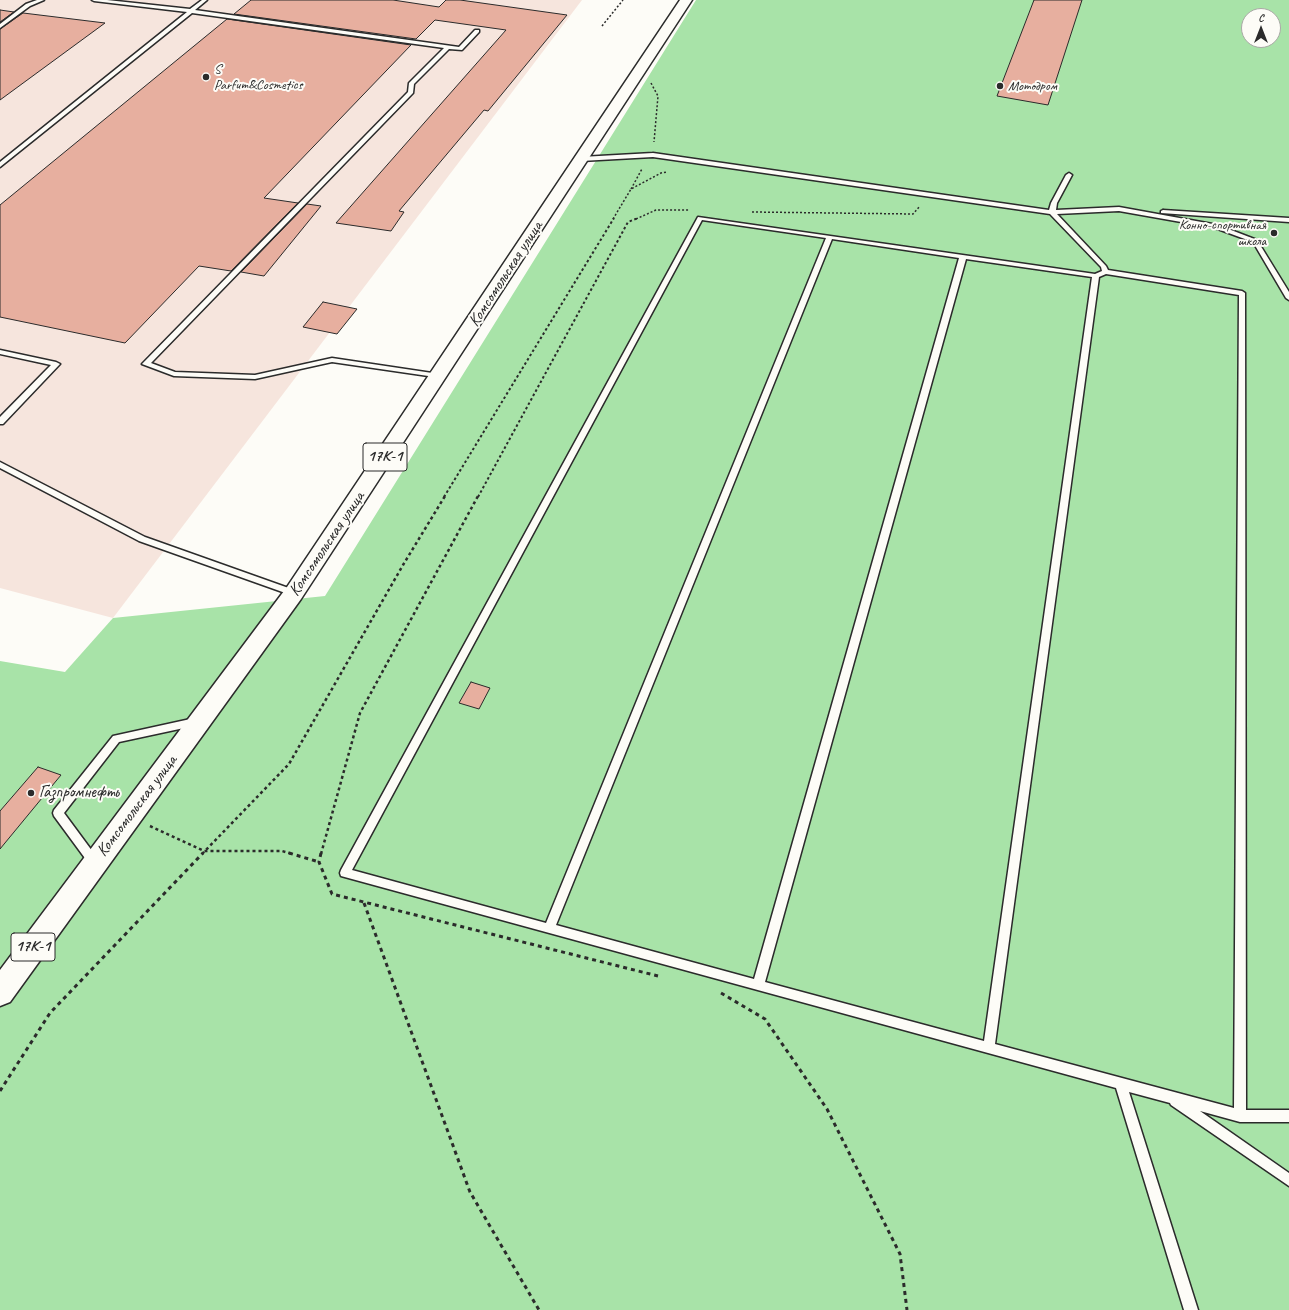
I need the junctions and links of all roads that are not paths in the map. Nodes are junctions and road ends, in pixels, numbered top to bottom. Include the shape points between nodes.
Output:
1 (42, 0) edge
2 (94, 0) edge
3 (205, 0) edge
4 (686, 0) edge
5 (191, 11) junction
6 (0, 26) edge
7 (477, 31) dead end
8 (448, 47) junction
9 (581, 159) junction
10 (0, 165) edge
11 (1069, 175) dead end
12 (1119, 210) junction
13 (1052, 212) junction
14 (1289, 220) edge
15 (830, 237) junction
16 (963, 257) junction
17 (1105, 272) junction
18 (1096, 276) junction
19 (1289, 298) edge
20 (0, 352) edge
21 (439, 376) junction
22 (0, 422) edge
23 (0, 465) edge
24 (294, 593) junction
25 (200, 721) junction
26 (94, 862) junction
27 (549, 929) junction
28 (758, 986) junction
29 (0, 993) edge
30 (989, 1048) junction
31 (1121, 1084) junction
32 (1169, 1097) junction
33 (1240, 1116) junction
34 (1289, 1116) edge
35 (1289, 1180) edge
36 (1191, 1310) edge

1 - 6 lane via 28,5
2 - 5 lane
3 - 5 lane
4 - 9 main road, Комсомольская улица / 17К-1
5 - 8 lane
5 - 10 lane
7 - 8 lane via 460,49
8 - 21 lane via 411,84 412,92 146,364 174,374 255,377 332,360
9 - 13 lane via 653,155
9 - 21 main road, Комсомольская улица / 17К-1
11 - 13 lane
12 - 13 lane
12 - 14 lane
12 - 19 lane via 1216,226 1255,241
13 - 17 lane via 1104,267
15 - 16 lane
15 - 27 lane
15 - 27 lane via 700,218 345,873
16 - 18 lane
16 - 28 lane
17 - 18 lane
17 - 33 lane via 1242,293
18 - 30 lane
20 - 22 lane via 56,364
21 - 24 main road, Комсомольская улица / 17К-1
23 - 24 lane via 142,539
24 - 25 main road, Комсомольская улица / 17К-1
25 - 26 main road, Комсомольская улица / 17К-1
25 - 26 lane via 116,739 58,813
26 - 29 main road, Комсомольская улица / 17К-1
27 - 28 lane
28 - 30 lane
30 - 31 lane
31 - 32 lane
31 - 36 lane
32 - 33 lane
32 - 35 lane
33 - 34 lane

